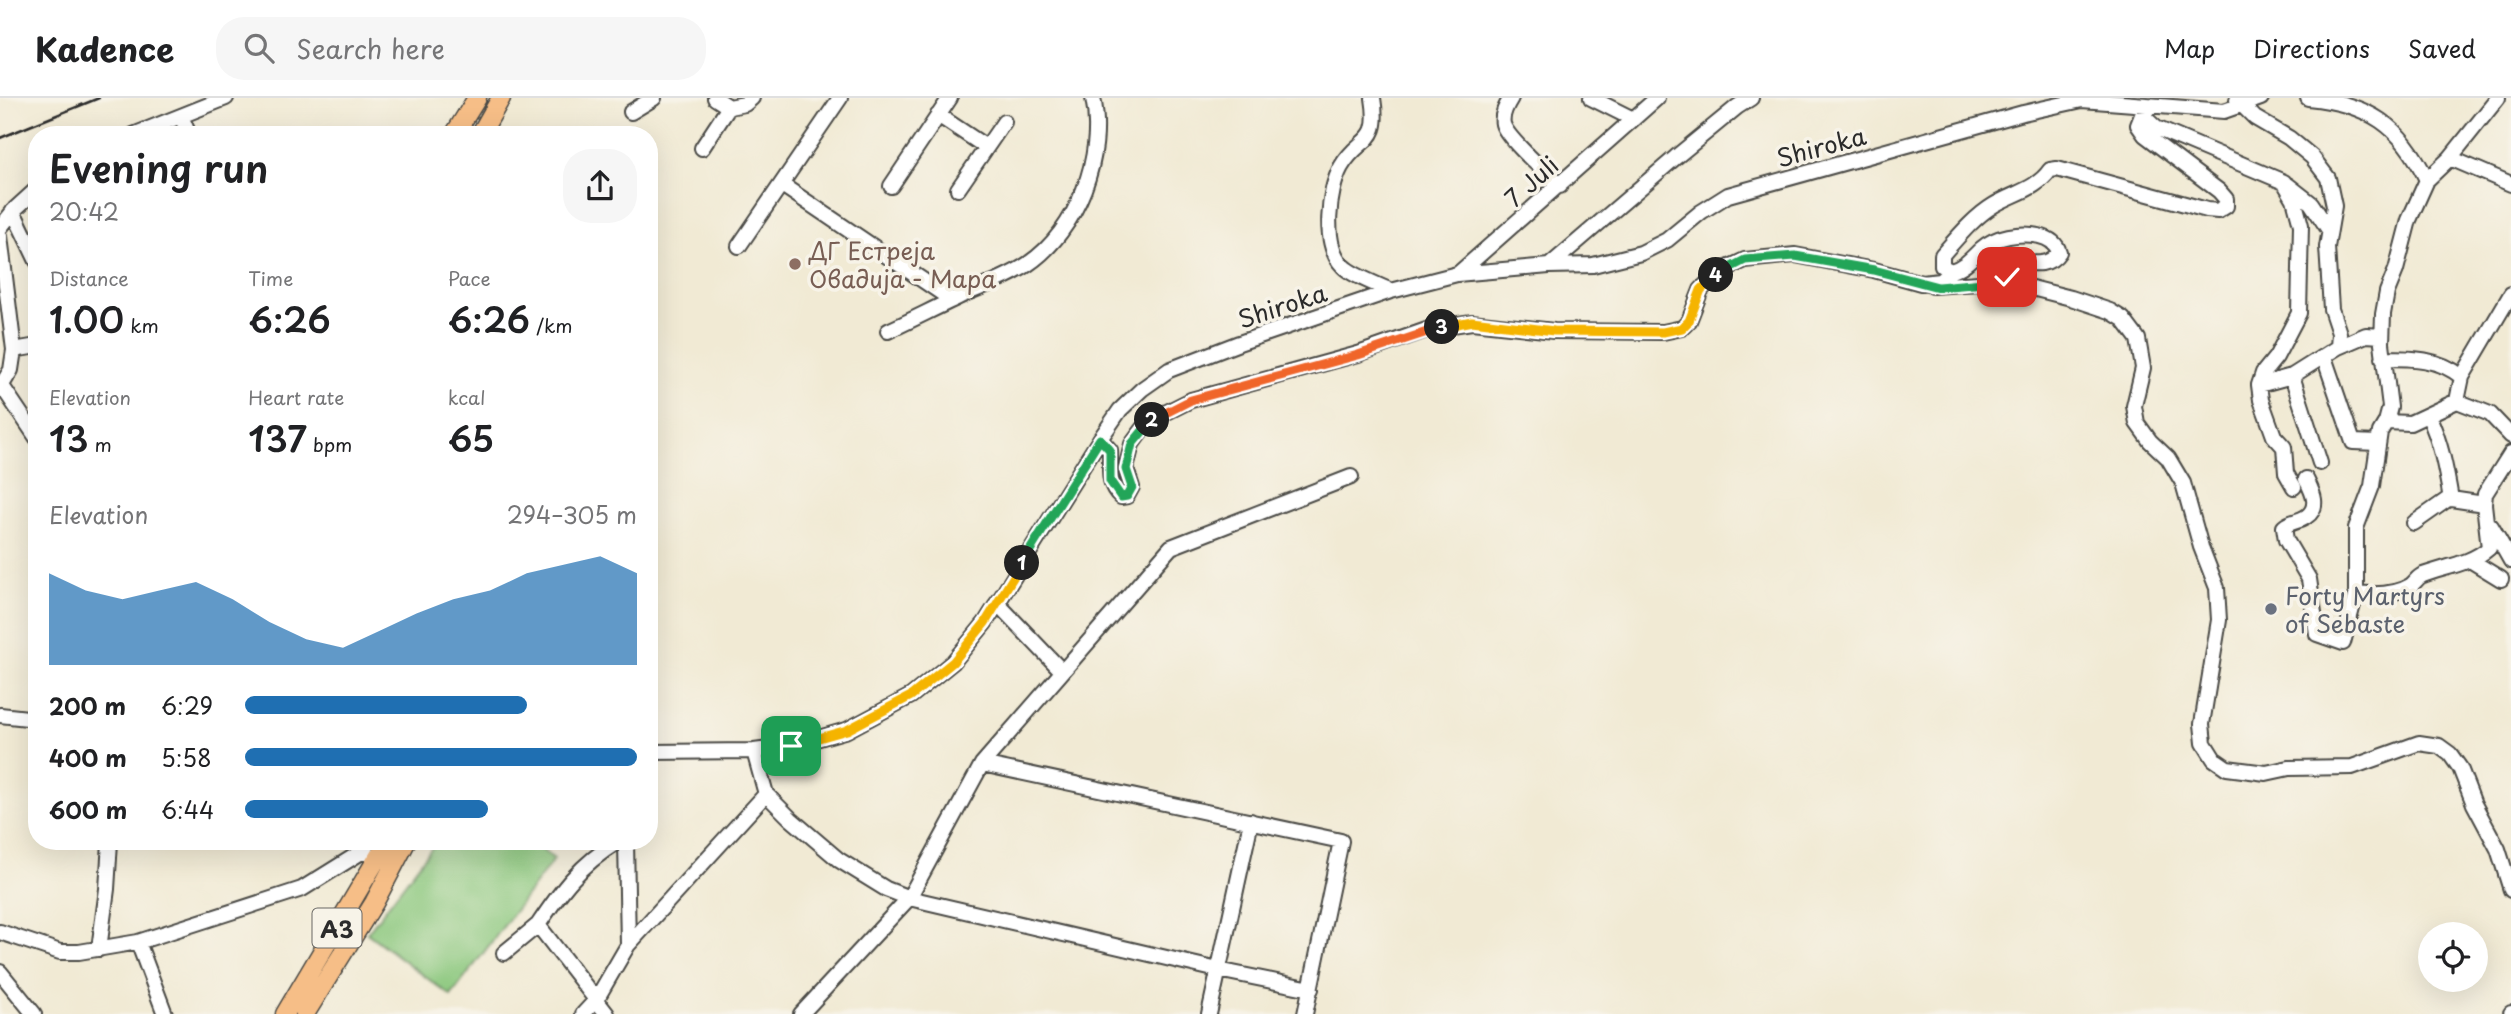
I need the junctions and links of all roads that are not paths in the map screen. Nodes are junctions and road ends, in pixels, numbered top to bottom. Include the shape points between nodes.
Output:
1 (226, 98) edge
2 (477, 98) edge
3 (501, 98) edge
4 (654, 98) edge
5 (715, 98) edge
6 (752, 98) edge
7 (840, 98) edge
8 (950, 98) edge
9 (1093, 98) edge
10 (1373, 98) edge
11 (1510, 98) edge
12 (1591, 98) edge
13 (1657, 98) edge
14 (1751, 98) edge
15 (2261, 98) edge
16 (2308, 98) edge
17 (2498, 98) edge
18 (2239, 102) edge
19 (729, 107) junction
20 (2146, 111) junction
21 (631, 112) dead end
22 (938, 115) junction
23 (181, 116) junction
24 (1633, 119) junction
25 (1004, 122) dead end
26 (155, 126) edge
27 (185, 126) edge
28 (460, 126) edge
29 (485, 126) edge
30 (986, 147) junction
31 (702, 148) dead end
32 (2450, 158) junction
33 (2278, 179) junction
34 (2427, 180) junction
35 (2511, 184) edge
36 (782, 185) junction
37 (891, 186) dead end
38 (1560, 186) junction
39 (958, 189) dead end
40 (28, 197) edge
41 (13, 211) junction
42 (0, 228) edge
43 (2329, 230) junction
44 (0, 236) edge
45 (28, 242) edge
46 (738, 246) dead end
47 (1549, 266) junction
48 (1951, 271) junction
49 (1457, 274) junction
50 (2007, 277) junction
51 (1921, 283) junction
52 (1391, 291) junction
53 (2511, 294) edge
54 (952, 300) junction
55 (888, 331) dead end
56 (2382, 336) junction
57 (28, 348) edge
58 (2338, 348) junction
59 (14, 350) junction
60 (2324, 357) junction
61 (2383, 358) junction
62 (2292, 376) junction
63 (2462, 377) junction
64 (2259, 385) junction
65 (1, 387) edge
66 (2457, 401) junction
67 (2428, 415) junction
68 (2386, 422) junction
69 (28, 425) edge
70 (2511, 436) edge
71 (1100, 439) junction
72 (2378, 443) junction
73 (2511, 453) edge
74 (2320, 463) dead end
75 (1351, 477) dead end
76 (2451, 497) junction
77 (2485, 510) junction
78 (2414, 523) dead end
79 (2470, 560) junction
80 (2511, 561) edge
81 (2501, 579) dead end
82 (2356, 593) junction
83 (997, 603) junction
84 (1062, 670) junction
85 (0, 715) edge
86 (28, 718) edge
87 (754, 751) junction
88 (658, 752) edge
89 (982, 764) junction
90 (766, 794) junction
91 (1251, 821) junction
92 (109, 850) edge
93 (383, 850) edge
94 (402, 850) edge
95 (604, 850) edge
96 (626, 850) edge
97 (379, 859) junction
98 (2511, 890) edge
99 (909, 898) junction
100 (538, 925) junction
101 (0, 932) edge
102 (138, 942) junction
103 (628, 945) junction
104 (99, 949) junction
105 (505, 953) dead end
106 (1219, 970) junction
107 (0, 972) edge
108 (1311, 989) junction
109 (596, 1000) junction
110 (34, 1014) edge
111 (165, 1014) edge
112 (285, 1014) edge
113 (305, 1014) edge
114 (583, 1014) edge
115 (607, 1014) edge
116 (801, 1014) edge
117 (1209, 1014) edge
118 (1305, 1014) edge

1 - 23 street
2 - 28 main road
3 - 29 main road
4 - 21 street
5 - 19 street
6 - 19 street
7 - 36 street
8 - 22 street
9 - 54 street via 1096,155 1082,195 1059,235 1029,263
10 - 52 street via 1373,133 1342,166 1329,202 1329,227 1343,267
11 - 38 street via 1502,123 1508,135
12 - 24 street
13 - 24 street, 7 Juli
14 - 47 street
15 - 18 street, Shiroka
16 - 34 street via 2362,110 2396,132 2415,154
17 - 32 street
18 - 20 street, Shiroka via 2224,111
18 - 43 street via 2312,157 2328,178 2334,206
19 - 31 street
20 - 33 street via 2156,128
20 - 47 street, Shiroka via 2082,100 2023,113 1728,195 1667,240 1641,253 1593,265
20 - 48 street via 2138,125 2145,135 2219,191 2226,206 2207,210 2050,170 2041,182 1993,206 1953,243 1942,256 1941,266
22 - 30 street
22 - 37 street
23 - 26 street
23 - 27 street
24 - 38 street, 7 Juli
25 - 30 street
30 - 39 street
32 - 34 street
32 - 35 street
33 - 43 street via 2311,203
33 - 64 street via 2294,199 2301,225 2299,313
34 - 56 street via 2387,292
36 - 46 street
36 - 54 street
38 - 49 street, 7 Juli
40 - 41 street
41 - 42 street
41 - 45 street
43 - 58 street via 2331,309 2339,333
44 - 59 street
47 - 49 street, Shiroka
48 - 50 street via 1962,268 1984,246 2002,237 2036,235 2056,245 2059,252 2050,262 2021,262
48 - 51 street via 1940,281
49 - 52 street, Shiroka
50 - 51 street via 1938,287
50 - 98 street via 2016,284 2110,311 2123,319 2138,339 2143,368 2134,406 2137,423 2183,483 2217,588 2219,620 2202,724 2204,743 2214,759 2227,768 2266,773 2352,767 2418,743 2439,746 2460,768 2498,849
51 - 71 street via 1795,256 1745,260 1717,273 1701,290 1682,328 1663,332 1554,331 1472,321 1432,328 1358,355 1191,400 1149,421 1132,444 1126,469 1132,487 1127,496 1121,497 1110,481 1110,450
52 - 71 street, Shiroka via 1169,370 1142,389
53 - 63 street
54 - 55 street
56 - 58 street via 2366,335
56 - 61 street
57 - 59 street
58 - 60 street
59 - 65 street via 11,370
60 - 62 street
60 - 72 street via 2353,442
61 - 63 street via 2421,358 2450,367
61 - 68 street via 2390,407
62 - 64 street
62 - 74 street
63 - 66 street
64 - 82 street via 2274,436 2284,446 2286,473 2315,496 2307,517 2284,527 2286,540 2309,579 2317,634 2343,642
65 - 69 street
66 - 67 street
66 - 70 street via 2490,414
67 - 68 street via 2410,423
67 - 76 street
68 - 72 street
71 - 83 street, Shiroka
72 - 82 street via 2372,486 2356,528
73 - 77 street via 2485,494
75 - 84 street via 1171,547
76 - 77 street
76 - 78 street
77 - 79 street via 2489,548
77 - 80 street
79 - 81 street
79 - 82 street via 2420,576 2406,588 2375,595
83 - 84 street
83 - 87 street, Shiroka via 953,662 911,696 847,730
84 - 89 street
85 - 86 street
87 - 88 street, Shiroka
87 - 90 street
89 - 91 street
89 - 99 street
90 - 99 street via 839,860
90 - 103 street
91 - 106 street
91 - 108 street via 1341,841
92 - 104 street
93 - 97 main road, A3
94 - 113 main road, A3
95 - 100 street via 564,886
96 - 103 street
97 - 102 street via 363,851 302,889
97 - 112 main road, A3
99 - 106 street
99 - 116 street
100 - 105 street
100 - 109 street
101 - 104 street via 60,952
102 - 104 street
102 - 111 street
103 - 109 street
106 - 108 street
106 - 117 street
107 - 110 street
108 - 118 street
109 - 114 street
109 - 115 street

